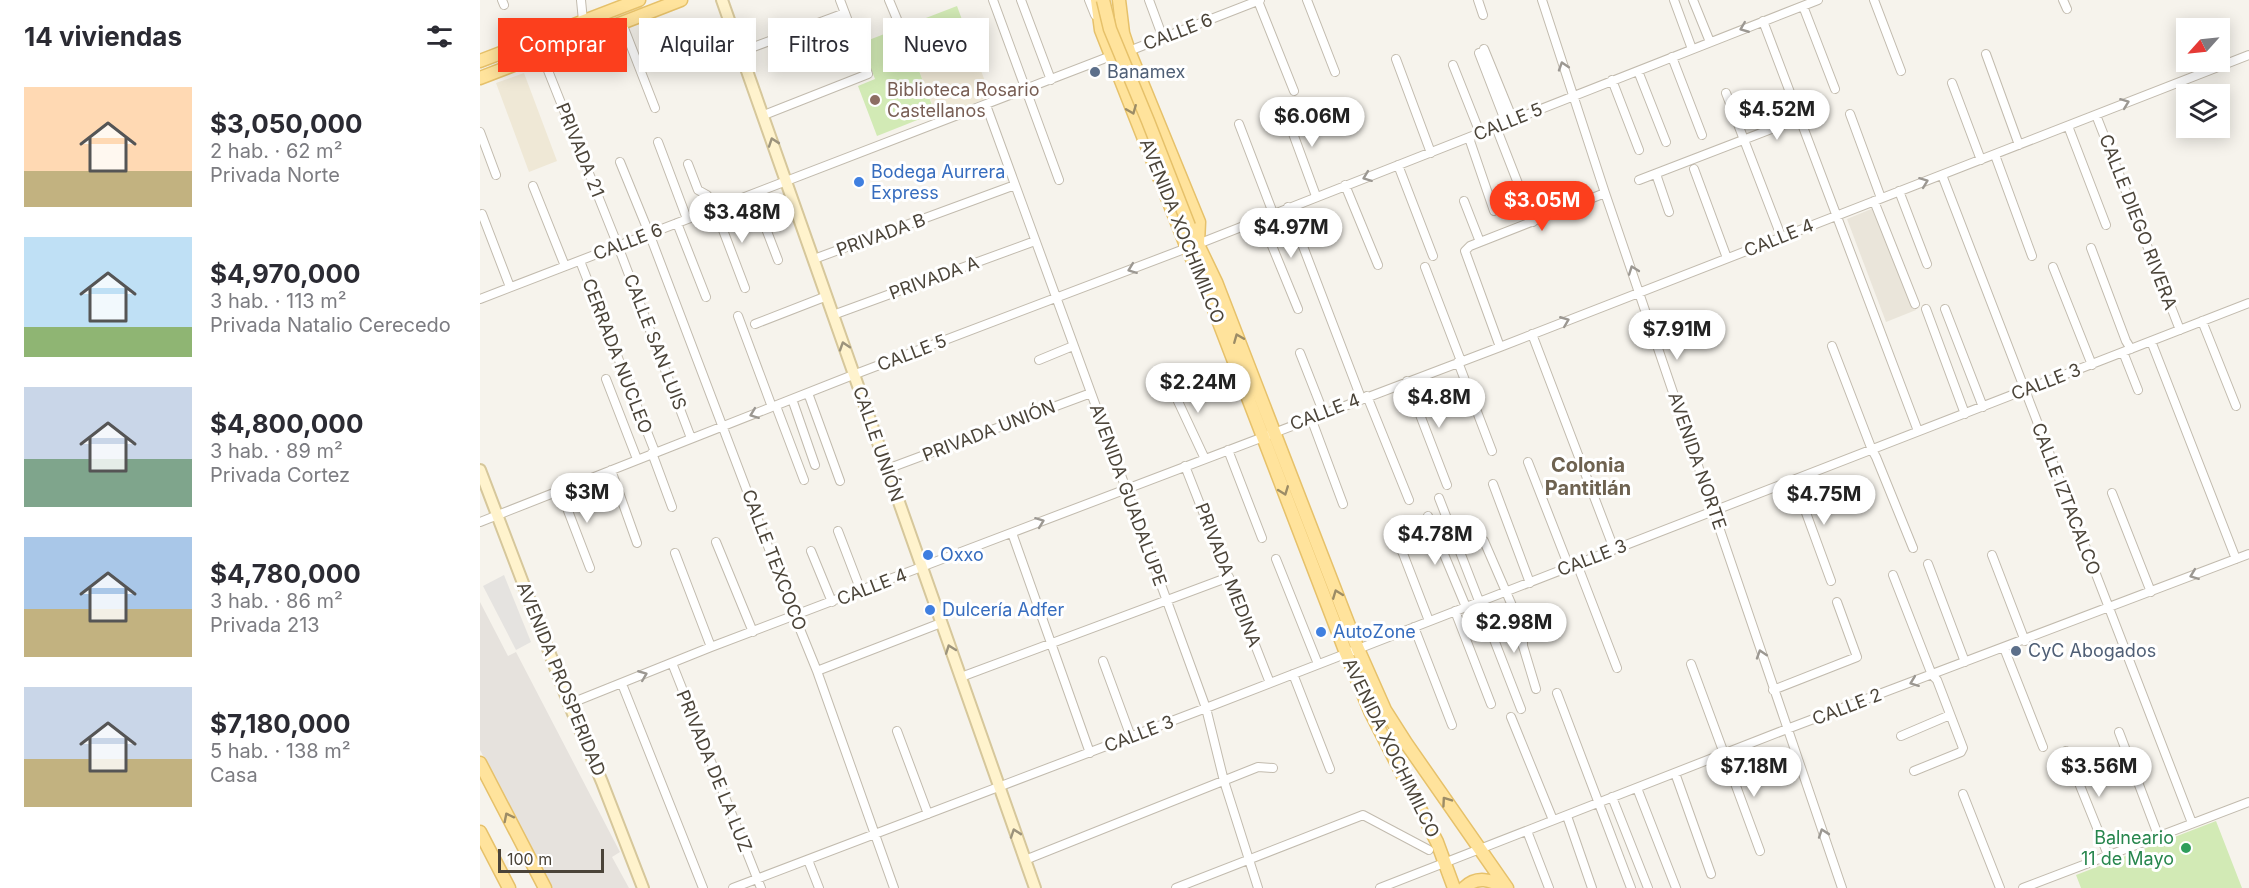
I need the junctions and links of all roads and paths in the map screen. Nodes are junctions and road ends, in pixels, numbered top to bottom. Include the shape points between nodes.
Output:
1 (582, 0) edge
2 (639, 0) edge
3 (681, 0) edge
4 (722, 0) edge
5 (840, 0) edge
6 (889, 0) edge
7 (993, 0) edge
8 (1021, 0) edge
9 (1089, 0) edge
10 (1097, 0) edge
11 (1149, 0) edge
12 (1259, 0) edge
13 (1307, 0) edge
14 (1478, 0) edge
15 (1542, 0) edge
16 (1674, 0) edge
17 (1693, 0) edge
18 (1818, 0) edge
19 (1874, 0) edge
20 (2063, 0) edge
21 (1111, 1) edge
22 (1243, 3) edge
23 (1803, 6) junction
24 (2067, 9) dead end
25 (845, 13) junction
26 (1484, 15) dead end
27 (583, 18) edge
28 (591, 18) edge
29 (729, 18) edge
30 (896, 18) edge
31 (627, 21) edge
32 (1763, 21) junction
33 (1101, 30) junction
34 (627, 36) edge
35 (1163, 38) junction
36 (1710, 42) junction
37 (756, 46) edge
38 (1692, 49) junction
39 (1129, 51) junction
40 (1481, 51) dead end
41 (498, 54) edge
42 (1986, 54) dead end
43 (2249, 55) edge
44 (1111, 56) junction
45 (1672, 57) junction
46 (1396, 59) dead end
47 (480, 61) edge
48 (1454, 65) dead end
49 (1638, 70) junction
50 (498, 71) edge
51 (1901, 71) dead end
52 (549, 72) edge
53 (748, 72) edge
54 (1335, 72) dead end
55 (480, 78) edge
56 (1051, 80) junction
57 (1612, 80) junction
58 (1952, 83) dead end
59 (1026, 89) junction
60 (1835, 89) dead end
61 (1294, 91) dead end
62 (1726, 93) dead end
63 (1573, 97) junction
64 (986, 105) junction
65 (655, 108) dead end
66 (1284, 109) dead end
67 (1850, 114) dead end
68 (764, 115) junction
69 (2096, 115) junction
70 (1800, 118) junction
71 (1510, 121) junction
72 (1239, 124) dead end
73 (2068, 126) junction
74 (1496, 127) junction
75 (480, 132) edge
76 (1480, 133) junction
77 (1702, 135) dead end
78 (1469, 138) junction
79 (1744, 141) junction
80 (658, 142) dead end
81 (1666, 142) dead end
82 (2019, 146) junction
83 (1639, 150) dead end
84 (1431, 153) junction
85 (1995, 155) junction
86 (1981, 160) junction
87 (620, 162) dead end
88 (688, 164) dead end
89 (1398, 165) junction
90 (1694, 169) dead end
91 (1656, 174) junction
92 (1942, 175) junction
93 (496, 176) dead end
94 (1059, 180) dead end
95 (1639, 180) dead end
96 (786, 181) junction
97 (1015, 185) junction
98 (1346, 185) junction
99 (532, 186) dead end
100 (1899, 191) junction
101 (1605, 193) junction
102 (753, 195) junction
103 (1316, 196) junction
104 (1878, 199) junction
105 (1464, 201) dead end
106 (1288, 207) junction
107 (715, 209) junction
108 (1494, 211) dead end
109 (1669, 212) dead end
110 (1273, 213) junction
111 (482, 214) dead end
112 (1836, 215) junction
113 (687, 219) junction
114 (1261, 219) junction
115 (1533, 222) junction
116 (677, 223) junction
117 (2106, 225) dead end
118 (649, 233) junction
119 (1781, 236) junction
120 (1035, 241) junction
121 (1480, 242) junction
122 (618, 246) junction
123 (1192, 246) junction
124 (2091, 248) dead end
125 (1433, 256) dead end
126 (2032, 256) dead end
127 (1727, 258) junction
128 (814, 259) junction
129 (778, 260) dead end
130 (580, 261) junction
131 (1928, 264) dead end
132 (1378, 265) dead end
133 (565, 266) junction
134 (1425, 267) dead end
135 (2053, 267) dead end
136 (510, 287) junction
137 (745, 288) dead end
138 (1640, 291) junction
139 (827, 296) junction
140 (706, 297) dead end
141 (480, 299) edge
142 (1056, 299) junction
143 (2249, 303) edge
144 (1915, 304) dead end
145 (1298, 309) dead end
146 (1926, 309) dead end
147 (1945, 309) dead end
148 (834, 315) junction
149 (738, 316) dead end
150 (2202, 321) junction
151 (754, 324) dead end
152 (2180, 330) junction
153 (1532, 334) junction
154 (2151, 341) junction
155 (1073, 346) junction
156 (1500, 346) junction
157 (1832, 346) dead end
158 (2127, 350) junction
159 (1300, 353) dead end
160 (1039, 360) dead end
161 (1460, 362) junction
162 (2092, 365) junction
163 (853, 375) junction
164 (606, 378) dead end
165 (1168, 380) dead end
166 (1407, 381) junction
167 (2024, 390) junction
168 (2138, 390) dead end
169 (808, 393) junction
170 (1091, 393) junction
171 (1364, 397) junction
172 (792, 399) junction
173 (774, 406) junction
174 (2236, 406) dead end
175 (1983, 407) junction
176 (1324, 414) junction
177 (1965, 414) junction
178 (1311, 418) junction
179 (723, 426) junction
180 (1918, 431) junction
181 (1269, 434) junction
182 (691, 438) junction
183 (1228, 450) junction
184 (1872, 450) junction
185 (1492, 451) dead end
186 (653, 452) junction
187 (637, 459) junction
188 (1205, 459) junction
189 (1528, 462) dead end
190 (815, 465) dead end
191 (1185, 466) junction
192 (887, 469) junction
193 (480, 470) edge
194 (611, 470) junction
195 (804, 480) dead end
196 (1794, 480) junction
197 (840, 481) dead end
198 (1493, 484) dead end
199 (1447, 485) dead end
200 (1126, 489) junction
201 (560, 490) junction
202 (2112, 494) dead end
203 (1439, 498) dead end
204 (1409, 500) dead end
205 (1343, 504) dead end
206 (672, 507) dead end
207 (1714, 511) junction
208 (497, 515) junction
209 (1428, 516) dead end
210 (480, 522) edge
211 (1392, 525) dead end
212 (838, 531) dead end
213 (1012, 533) junction
214 (1262, 538) dead end
215 (1484, 541) dead end
216 (716, 542) dead end
217 (637, 543) dead end
218 (1912, 548) dead end
219 (1614, 549) junction
220 (811, 551) dead end
221 (675, 553) dead end
222 (2249, 554) edge
223 (1992, 555) dead end
224 (1276, 559) dead end
225 (2236, 559) junction
226 (1928, 564) dead end
227 (1573, 565) junction
228 (590, 568) dead end
229 (921, 568) junction
230 (1893, 575) dead end
231 (1229, 577) junction
232 (1832, 581) dead end
233 (1530, 582) junction
234 (1507, 590) junction
235 (861, 591) junction
236 (2151, 592) junction
237 (1166, 601) junction
238 (1480, 601) junction
239 (832, 602) junction
240 (1837, 602) dead end
241 (1466, 607) junction
242 (2108, 608) junction
243 (1455, 611) junction
244 (795, 616) junction
245 (1429, 621) junction
246 (941, 623) junction
247 (1414, 627) junction
248 (753, 632) junction
249 (2025, 641) junction
250 (1052, 643) junction
251 (711, 647) junction
252 (2004, 648) junction
253 (1358, 649) junction
254 (1346, 653) junction
255 (1103, 661) dead end
256 (1965, 662) junction
257 (672, 663) junction
258 (1318, 664) junction
259 (1691, 664) dead end
260 (1617, 668) dead end
261 (817, 671) junction
262 (1293, 674) junction
263 (1932, 675) junction
264 (961, 677) junction
265 (1270, 683) junction
266 (622, 684) junction
267 (1536, 689) dead end
268 (1773, 690) junction
269 (1557, 693) dead end
270 (569, 704) junction
271 (1491, 704) dead end
272 (1206, 708) junction
273 (1521, 709) dead end
274 (1950, 715) junction
275 (1511, 717) dead end
276 (1452, 724) dead end
277 (1787, 729) junction
278 (897, 731) dead end
279 (2120, 732) dead end
280 (1901, 736) dead end
281 (1131, 737) junction
282 (2043, 747) dead end
283 (2066, 751) dead end
284 (1089, 753) junction
285 (1724, 754) junction
286 (480, 763) edge
287 (1273, 768) dead end
288 (1330, 770) dead end
289 (1914, 771) dead end
290 (1675, 773) junction
291 (1224, 781) junction
292 (999, 786) junction
293 (1637, 788) junction
294 (1964, 794) dead end
295 (1612, 797) junction
296 (2249, 802) edge
297 (1598, 803) junction
298 (928, 814) junction
299 (1567, 816) junction
300 (1553, 820) junction
301 (2192, 823) junction
302 (1527, 831) junction
303 (480, 832) edge
304 (876, 835) junction
305 (2158, 835) junction
306 (1480, 849) junction
307 (1429, 850) dead end
308 (1760, 851) dead end
309 (2108, 855) junction
310 (808, 860) junction
311 (1025, 860) junction
312 (1248, 860) junction
313 (1445, 863) junction
314 (1711, 874) dead end
315 (757, 879) junction
316 (509, 888) edge
317 (545, 888) edge
318 (643, 888) edge
319 (703, 888) edge
320 (734, 888) edge
321 (761, 888) edge
322 (819, 888) edge
323 (894, 888) edge
324 (1035, 888) edge
325 (1176, 888) edge
326 (1258, 888) edge
327 (1380, 888) edge
328 (1454, 888) edge
329 (1464, 888) edge
330 (1506, 888) edge
331 (1549, 888) edge
332 (1592, 888) edge
333 (1631, 888) edge
334 (1648, 888) edge
335 (1677, 888) edge
336 (1842, 888) edge
337 (2000, 888) edge
338 (2023, 888) edge

1 - 27 street
2 - 28 main road
3 - 31 main road
4 - 29 street, CALLE UNIÓN
5 - 25 street
6 - 30 street
7 - 59 street
8 - 56 street
9 - 33 street, AVENIDA XOCHIMILCO
10 - 33 main road, AVENIDA XOCHIMILCO
11 - 35 street
12 - 22 street, CALLE 6
12 - 61 street
13 - 54 street
14 - 26 street
63 -> 15 street, AVENIDA NORTE
16 - 38 street
17 - 36 street
18 - 23 street, CALLE 5
19 - 51 street
20 - 24 street
21 - 39 main road, AVENIDA XOCHIMILCO
21 - 44 main road
21 - 123 main road, bridge via 1110,29 1189,226
22 - 35 street, CALLE 6
23 - 32 street, CALLE 5
23 - 60 street
25 - 37 street
25 - 68 street via 868,74
32 -> 36 street, CALLE 5
32 - 70 street
33 - 44 main road, AVENIDA XOCHIMILCO
34 - 65 street
35 - 39 street, CALLE 6
36 - 38 street, CALLE 5
38 - 45 street, CALLE 5
39 - 123 main road, AVENIDA XOCHIMILCO via 1199,222
40 - 71 street
41 - 47 main road
42 - 82 street
69 -> 43 street, CALLE 4
44 - 56 street, CALLE 6
44 -> 123 main road, AVENIDA XOCHIMILCO
45 - 49 street, CALLE 5
45 - 77 street
46 - 84 street
48 - 76 street
49 - 57 street, CALLE 5
49 - 81 street
50 - 55 main road
52 - 122 street, PRIVADA 21
53 - 68 street, CALLE UNIÓN
56 - 59 street, CALLE 6
57 - 63 street, CALLE 5
57 - 83 street
58 - 86 street
59 - 64 street, CALLE 6
59 - 94 street
62 - 79 street
63 - 71 street, CALLE 5
63 - 101 street, AVENIDA NORTE
64 - 96 street, CALLE 6
64 - 97 street, AVENIDA GUADALUPE
66 - 103 street
67 - 104 street
96 -> 68 street, CALLE UNIÓN
69 - 73 street, CALLE 4
69 - 152 street, CALLE DIEGO RIVERA
70 - 79 street
70 - 112 street
71 - 74 street, CALLE 5
72 - 110 street
73 - 82 street, CALLE 4
73 - 117 street
74 - 76 street, CALLE 5
74 - 115 street
75 - 93 street
76 - 78 street, CALLE 5
78 - 84 street, CALLE 5
78 - 108 street
79 - 91 street
79 - 119 street
80 - 113 street
82 - 85 street, CALLE 4
84 - 89 street, CALLE 5
85 - 86 street, CALLE 4
85 - 126 street
86 - 92 street, CALLE 4
87 - 118 street, CALLE TEXCOCO
88 - 107 street via 692,180
89 -> 98 street, CALLE 5
89 - 125 street
90 - 127 street
91 - 95 street
91 - 109 street
100 -> 92 street, CALLE 4
92 - 167 street, CALLE IZTACALCO
96 - 102 street, CALLE 6
96 - 128 street, CALLE UNIÓN
97 - 120 street, AVENIDA GUADALUPE
97 - 128 street, PRIVADA B
98 - 103 street, CALLE 5
98 - 132 street
99 - 133 street
100 - 104 street, CALLE 4
100 - 131 street
101 - 115 street
138 -> 101 street, AVENIDA NORTE
102 - 107 street, CALLE 6
102 - 129 street
103 - 106 street, CALLE 5
104 - 112 street, CALLE 4
104 - 144 street
105 - 121 street
106 - 110 street, CALLE 5
106 - 171 street
107 - 113 street, CALLE 6
107 - 137 street
110 - 114 street, CALLE 5
111 - 136 street
112 - 119 street, CALLE 4
112 - 180 street
113 - 116 street, CALLE 6
114 - 123 street, CALLE 5
114 - 145 street
115 - 121 street
116 - 118 street, CALLE 6
116 - 140 street
118 - 122 street, CALLE 6
118 - 179 street, CALLE TEXCOCO
119 - 127 street, CALLE 4
120 - 142 street, AVENIDA GUADALUPE
120 - 148 street, PRIVADA A
121 - 156 street via 1465,251
122 - 130 street, CALLE 6
122 - 182 street, CALLE SAN LUIS
123 -> 142 street, CALLE 5
123 - 181 main road, AVENIDA XOCHIMILCO via 1216,282
124 - 158 street
127 - 138 street, CALLE 4
128 - 139 street, CALLE UNIÓN
130 - 133 street, CALLE 6
130 - 186 street, CERRADA NUCLEO
133 - 136 street, CALLE 6
134 - 161 street
135 - 162 street
136 - 141 street, CALLE 6
153 -> 138 street, CALLE 4
138 - 207 street, AVENIDA NORTE
139 - 148 street, CALLE UNIÓN
139 - 151 street
142 - 155 street, AVENIDA GUADALUPE
142 - 163 street, CALLE 5
143 - 150 street, CALLE 3
146 - 177 street
147 - 175 street
163 -> 148 street, CALLE UNIÓN
149 - 173 street
150 - 152 street, CALLE 3
150 - 174 street
152 - 154 street, CALLE 3
153 - 156 street, CALLE 4
153 - 219 street
154 - 158 street, CALLE 3
154 - 225 street
155 - 160 street
155 - 170 street, AVENIDA GUADALUPE
156 - 161 street, CALLE 4
157 - 184 street
158 - 162 street, CALLE 3
158 - 168 street
159 - 176 street
161 - 166 street, CALLE 4
161 - 185 street
162 - 167 street, CALLE 3
163 - 169 street, CALLE 5
163 - 192 street, CALLE UNIÓN
164 - 187 street
165 - 188 street
166 - 171 street, CALLE 4
166 - 199 street
167 - 175 street, CALLE 3
167 - 242 street, CALLE IZTACALCO
169 - 172 street, CALLE 5
169 - 197 street
170 - 192 street, PRIVADA UNIÓN
170 - 200 street, AVENIDA GUADALUPE
171 - 176 street, CALLE 4
171 - 204 street
172 - 173 street, CALLE 5
172 - 190 street
173 -> 179 street, CALLE 5
173 - 195 street
175 - 177 street, CALLE 3
176 - 178 street, CALLE 4
177 - 180 street, CALLE 3
178 - 181 street, CALLE 4
178 - 205 street
179 - 182 street, CALLE 5
179 - 244 street, CALLE TEXCOCO
180 - 184 street, CALLE 3
181 - 183 street, CALLE 4
253 -> 181 main road, AVENIDA XOCHIMILCO
181 -> 254 main road, AVENIDA XOCHIMILCO
182 - 186 street, CALLE 5
183 - 188 street, CALLE 4
183 - 214 street
184 - 196 street, CALLE 3
184 - 218 street
186 - 187 street, CALLE 5
186 - 206 street, CERRADA NUCLEO
187 - 194 street, CALLE 5
188 - 191 street, CALLE 4
189 - 227 street
191 - 200 street, CALLE 4
191 - 231 street, PRIVADA MEDINA
192 - 229 street, CALLE UNIÓN
193 - 208 street, AVENIDA PROSPERIDAD
194 - 201 street, CALLE 5
194 - 217 street
196 - 207 street, CALLE 3
196 - 232 street
198 - 233 street
213 -> 200 street, CALLE 4
200 - 237 street, AVENIDA GUADALUPE
201 - 208 street, CALLE 5
201 - 228 street
202 - 236 street
203 - 238 street
207 - 219 street, CALLE 3
268 -> 207 street, AVENIDA NORTE
208 - 210 street, CALLE 5
208 - 270 street, AVENIDA PROSPERIDAD
209 - 241 street
211 - 245 street
212 - 235 street
213 - 229 street, CALLE 4
213 - 250 street
215 - 234 street
216 - 248 street
219 - 227 street, CALLE 3
220 - 239 street
221 - 251 street
222 - 225 street, CALLE 2
223 - 249 street
224 - 258 street
225 -> 236 street, CALLE 2
226 - 256 street
227 - 233 street, CALLE 3
227 - 260 street
229 - 235 street, CALLE 4
229 - 246 street, CALLE UNIÓN
230 - 263 street
231 - 237 street
231 - 265 street, PRIVADA MEDINA
233 - 234 street, CALLE 3
234 - 238 street, CALLE 3
234 - 267 street via 1523,631 1523,646
235 - 239 street, CALLE 4
236 - 242 street, CALLE 2
237 - 250 street
237 - 272 street, AVENIDA GUADALUPE
238 - 241 street, CALLE 3
238 - 273 street
239 - 244 street, CALLE 4
240 - 268 street via 1857,657
241 - 243 street, CALLE 3
242 - 249 street, CALLE 2
242 - 301 street, CALLE IZTACALCO
243 - 245 street, CALLE 3
243 - 271 street
244 - 248 street, CALLE 4
244 - 261 street, CALLE TEXCOCO
245 - 247 street, CALLE 3
246 - 261 street
264 -> 246 street, CALLE UNIÓN
247 - 253 street, CALLE 3
247 - 276 street
248 - 251 street, CALLE 4
249 - 252 street, CALLE 2
250 - 264 street
250 - 284 street
251 - 257 street, CALLE 4
252 - 256 street, CALLE 2
252 - 282 street
253 - 254 street, CALLE 3
306 -> 253 main road, AVENIDA XOCHIMILCO via 1393,724
254 - 258 street, CALLE 3
254 - 313 main road, AVENIDA XOCHIMILCO via 1370,711
255 - 281 street
256 - 263 street, CALLE 2
266 -> 257 street, CALLE 4
257 - 315 street, PRIVADA DE LA LUZ
258 - 262 street, CALLE 3
259 - 285 street
261 - 304 street, CALLE TEXCOCO
262 - 265 street, CALLE 3
262 - 288 street
263 - 274 street
263 -> 277 street, CALLE 2
264 - 292 street, CALLE UNIÓN
265 - 272 street, CALLE 3
266 - 270 street, CALLE 4
266 - 319 street
268 - 277 street, AVENIDA NORTE
269 - 297 street
270 - 318 street, AVENIDA PROSPERIDAD
272 - 281 street, CALLE 3
272 - 291 street, AVENIDA GUADALUPE
274 - 280 street
274 - 289 street via 1963,751
275 - 300 street
277 - 285 street, CALLE 2
336 -> 277 street, AVENIDA NORTE
278 - 298 street
279 - 305 street
281 - 284 street, CALLE 3
283 - 309 street
284 - 292 street, CALLE 3
285 - 290 street, CALLE 2
285 - 308 street
317 -> 286 main road
287 - 291 street via 1259,766
290 - 293 street, CALLE 2
290 - 314 street
291 - 311 street
291 - 312 street, AVENIDA GUADALUPE
292 - 298 street, CALLE 3
311 -> 292 street, CALLE UNIÓN
293 - 295 street, CALLE 2
293 - 335 street
294 - 337 street
295 - 297 street, CALLE 2
295 - 334 street
296 - 301 street
297 - 299 street, CALLE 2
297 - 333 street
298 - 304 street, CALLE 3
299 - 300 street, CALLE 2
299 - 332 street
300 - 302 street, CALLE 2
301 - 305 street
302 - 306 street, CALLE 2
302 - 331 street
303 - 316 main road
304 - 310 street, CALLE 3
304 - 323 street, CALLE TEXCOCO
305 - 309 street
306 - 313 street, CALLE 2
306 - 330 main road, AVENIDA XOCHIMILCO
307 - 312 street via 1363,815
309 - 338 street
310 - 315 street, CALLE 3
310 - 322 street
311 - 324 street, CALLE UNIÓN
312 - 325 street
312 - 326 street, AVENIDA GUADALUPE
313 - 327 street, CALLE 2
313 - 328 main road, AVENIDA XOCHIMILCO
315 - 320 street, CALLE 3
315 - 321 street, PRIVADA DE LA LUZ
329 - 330 main road via 1483,879

